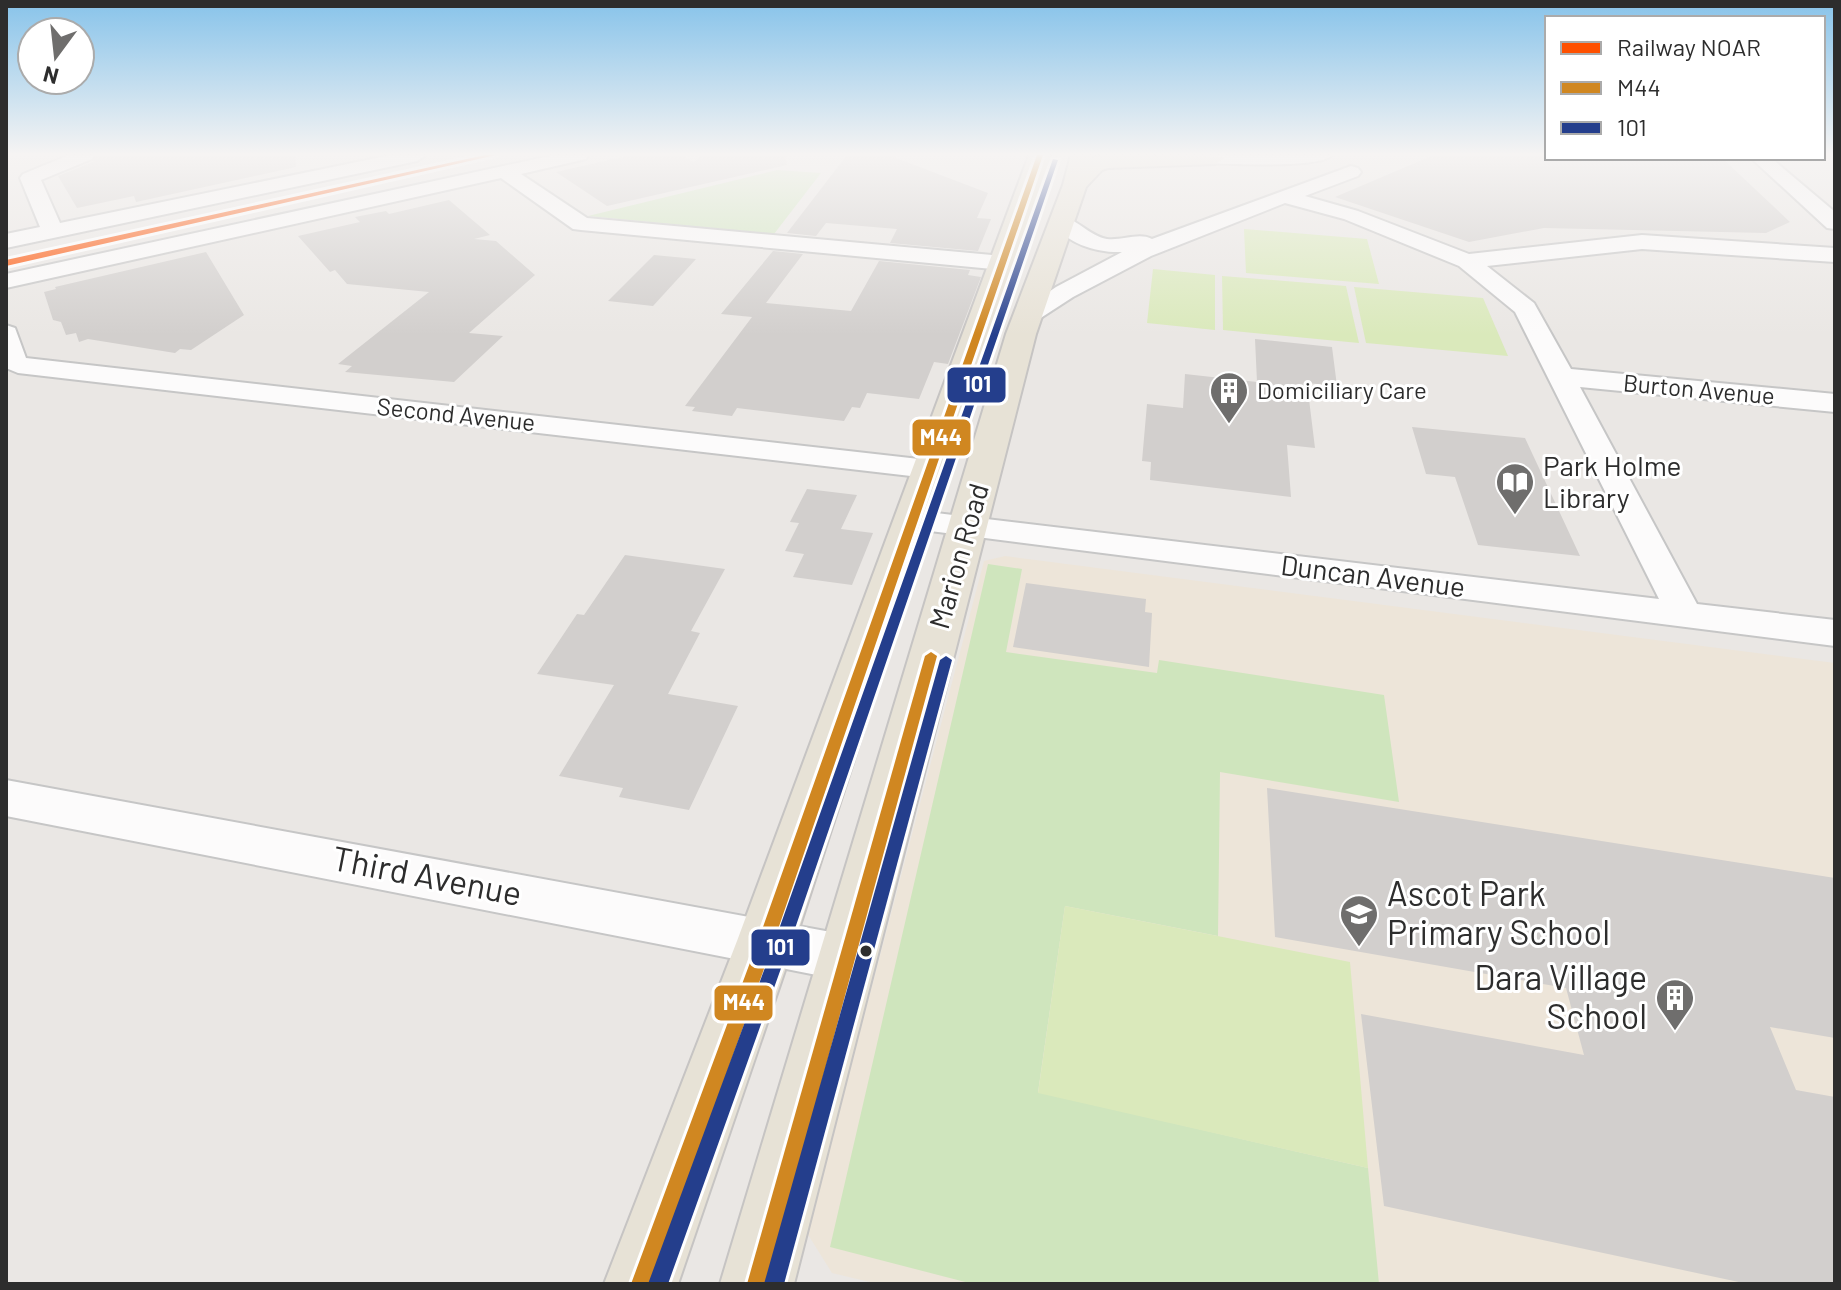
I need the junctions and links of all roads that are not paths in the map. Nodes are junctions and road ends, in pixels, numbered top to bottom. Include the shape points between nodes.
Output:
1 (45, 215) edge
2 (128, 215) edge
3 (304, 215) edge
4 (564, 215) edge
5 (1015, 215) edge
6 (1064, 215) edge
7 (1230, 215) edge
8 (1352, 215) edge
9 (1062, 222) junction
10 (1192, 229) junction
11 (52, 231) junction
12 (6, 241) edge
13 (1835, 255) edge
14 (1467, 261) junction
15 (1003, 263) junction
16 (6, 281) edge
17 (1027, 316) junction
18 (6, 333) edge
19 (1563, 377) junction
20 (1835, 403) edge
21 (928, 469) junction
22 (911, 520) junction
23 (967, 526) junction
24 (1685, 615) junction
25 (1835, 633) edge
26 (6, 798) edge
27 (766, 941) junction
28 (847, 958) junction
29 (641, 1284) edge
30 (757, 1284) edge

1 - 11 street
2 - 11 street
3 - 16 street
4 - 15 street via 581,224
5 - 15 main road, Marion Road
6 - 9 main road, Marion Road
7 - 10 street
8 - 14 street
9 - 10 street via 1079,239 1101,246 1130,245
9 - 17 main road, Marion Road
10 - 17 street via 1069,286
11 - 12 street
13 - 14 street via 1642,242
14 - 19 street via 1525,308
15 - 21 main road, Marion Road
17 - 23 main road, Marion Road
18 - 21 street, Second Avenue via 18,365
19 - 20 street, Burton Avenue
19 - 24 street
21 - 22 main road, Marion Road
22 - 23 street, Duncan Avenue
22 - 27 main road, Marion Road
23 - 24 street, Duncan Avenue
23 - 28 main road, Marion Road
24 - 25 street, Duncan Avenue
26 - 27 street, Third Avenue
27 - 28 street, Third Avenue
27 - 29 main road, Marion Road
28 - 30 main road, Marion Road

